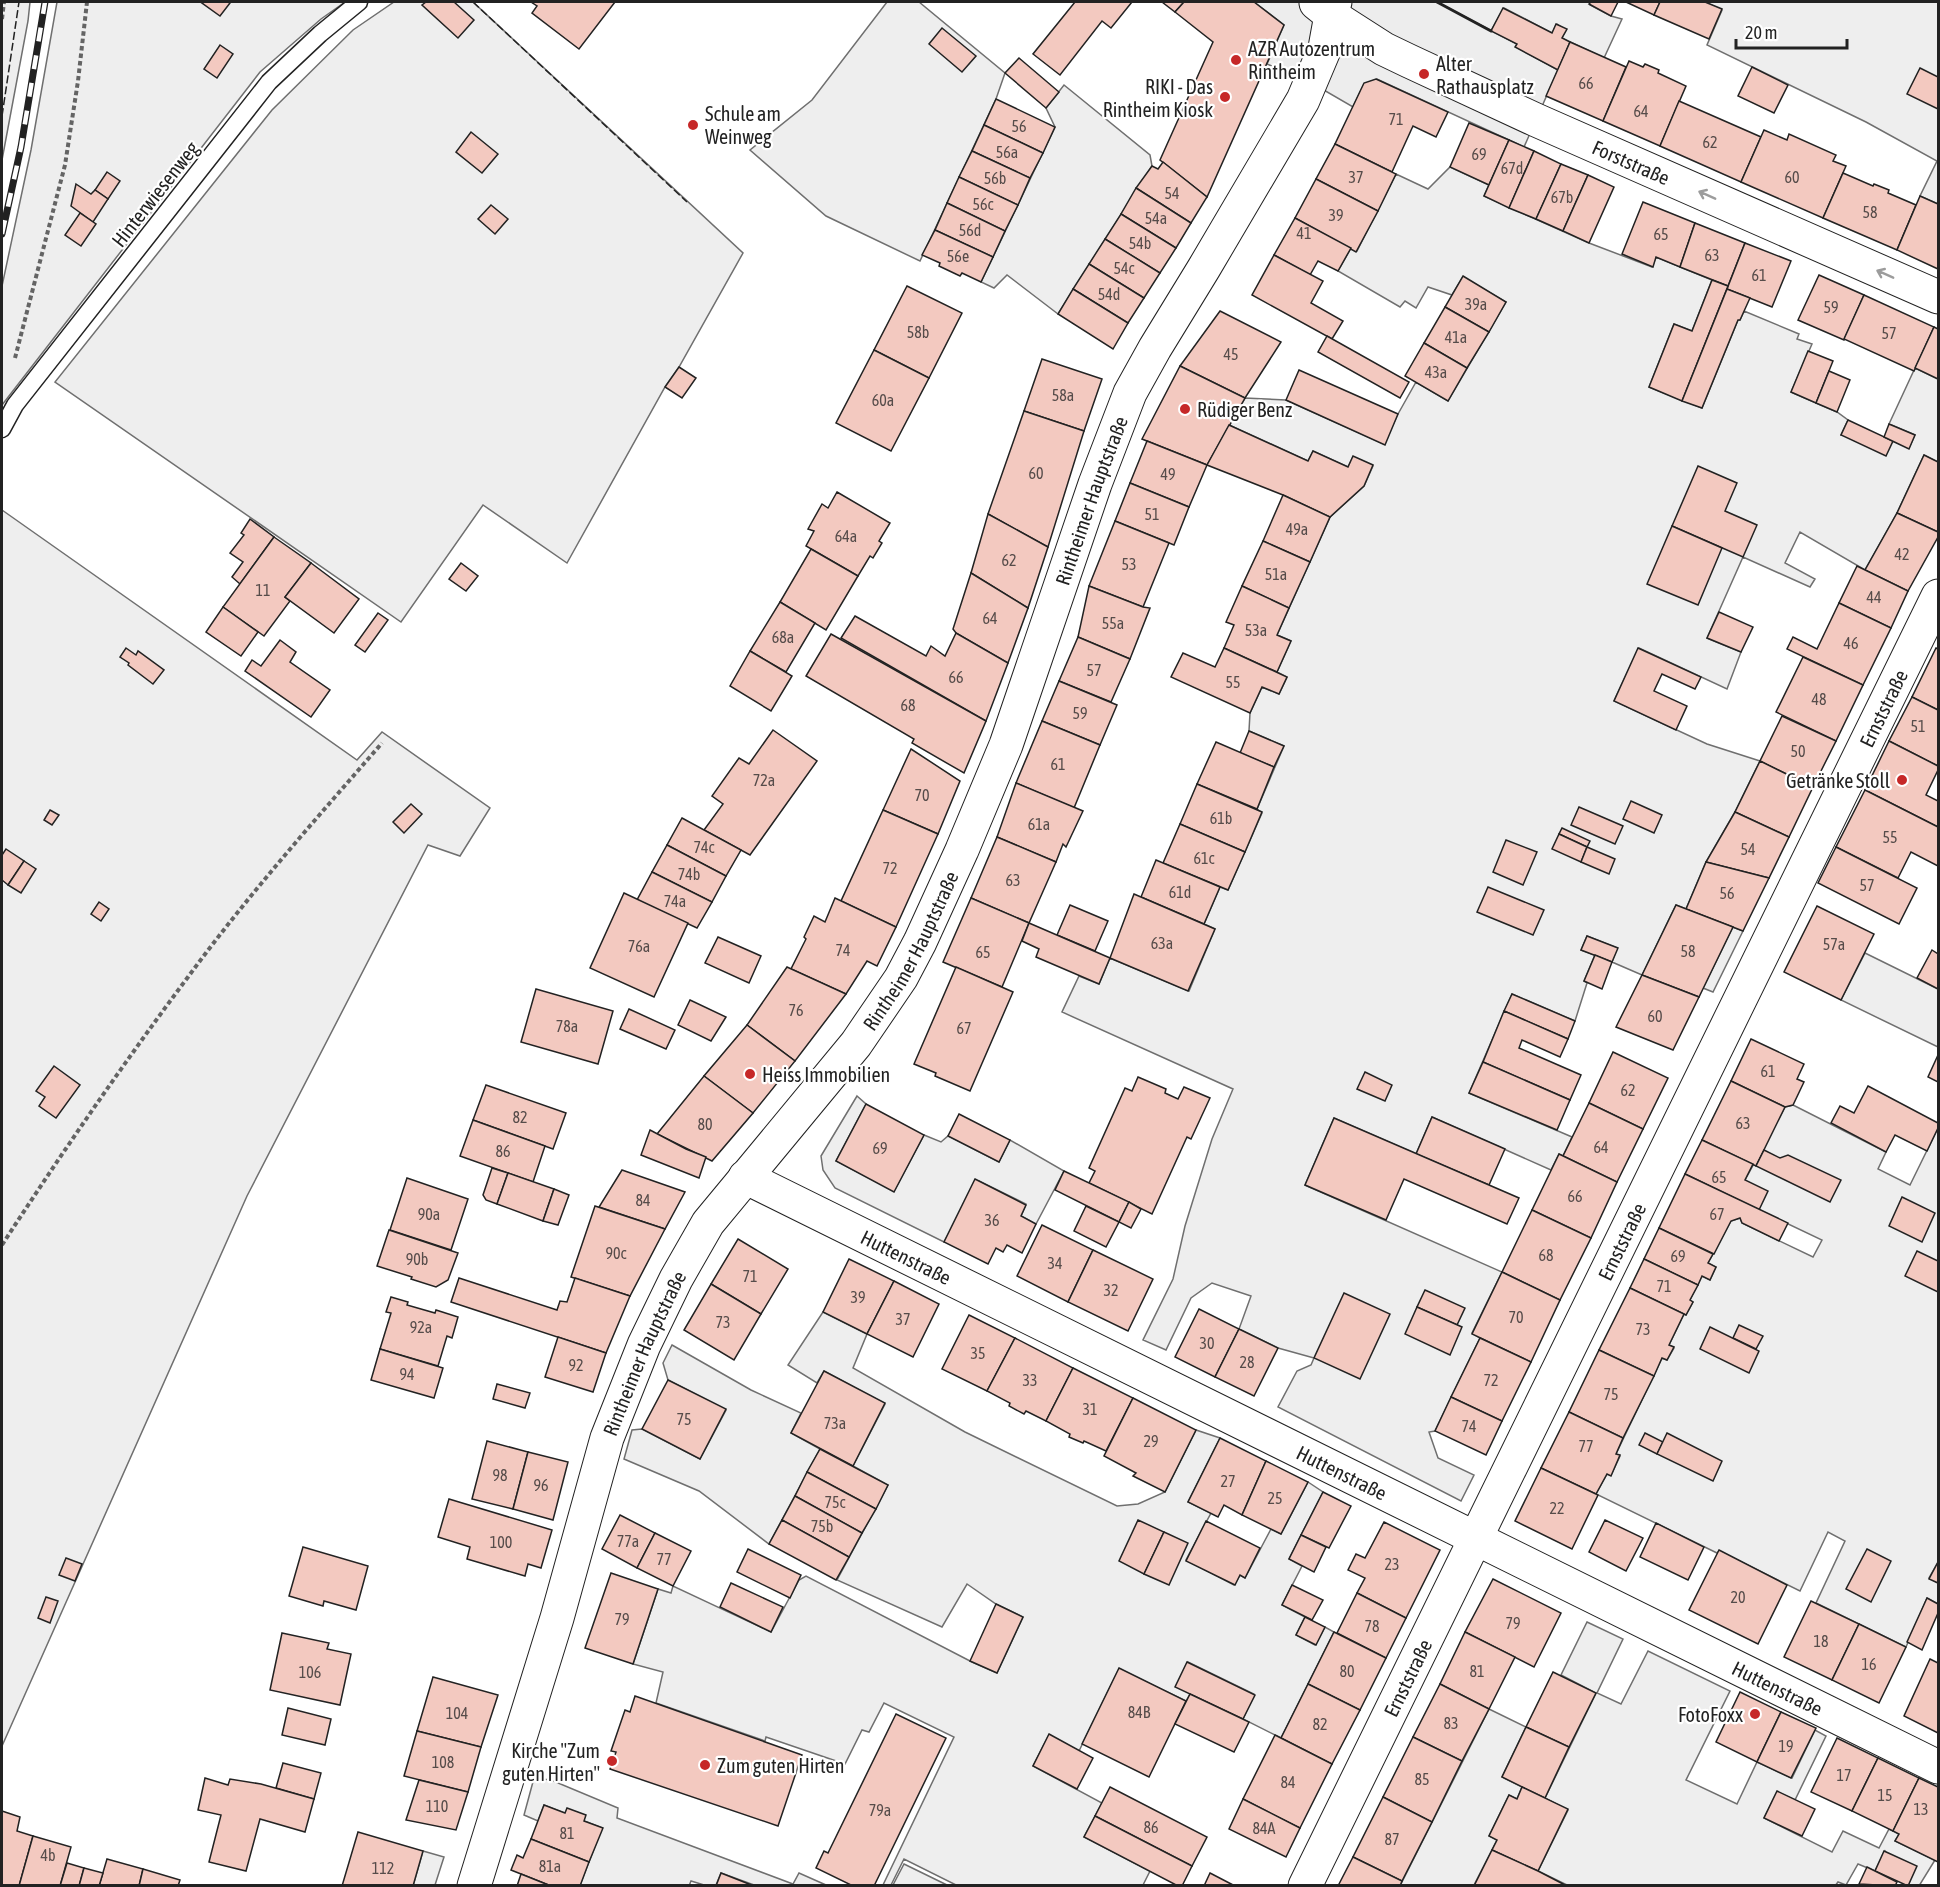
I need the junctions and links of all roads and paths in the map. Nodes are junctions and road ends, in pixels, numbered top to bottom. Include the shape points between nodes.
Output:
1 (4, 2) edge
2 (87, 2) edge
3 (359, 2) edge
4 (1327, 6) edge
5 (2, 19) edge
6 (1938, 297) edge
7 (15, 405) junction
8 (2, 429) edge
9 (1938, 596) edge
10 (382, 743) dead end
11 (745, 1177) junction
12 (2, 1245) edge
13 (1477, 1537) junction
14 (1938, 1767) edge
15 (474, 1886) edge
16 (1305, 1886) edge

1 - 5 path
2 - 7 path via 65,165 9,380
3 - 7 lane, Hinterwiesenweg via 269,82
6 -> 4 street, Forststraße via 1384,49
4 - 11 street, Rintheimer Hauptstraße via 1325,48 1303,99 1130,393 1006,745 920,942 901,978 856,1044
7 - 8 lane, Hinterwiesenweg
9 - 13 street, Ernststraße
10 - 12 path via 268,875 188,976 57,1160
11 - 13 street, Huttenstraße
11 - 15 street, Rintheimer Hauptstraße via 708,1223 676,1279 607,1437 554,1627
13 - 14 street, Huttenstraße
13 - 16 street, Ernststraße

